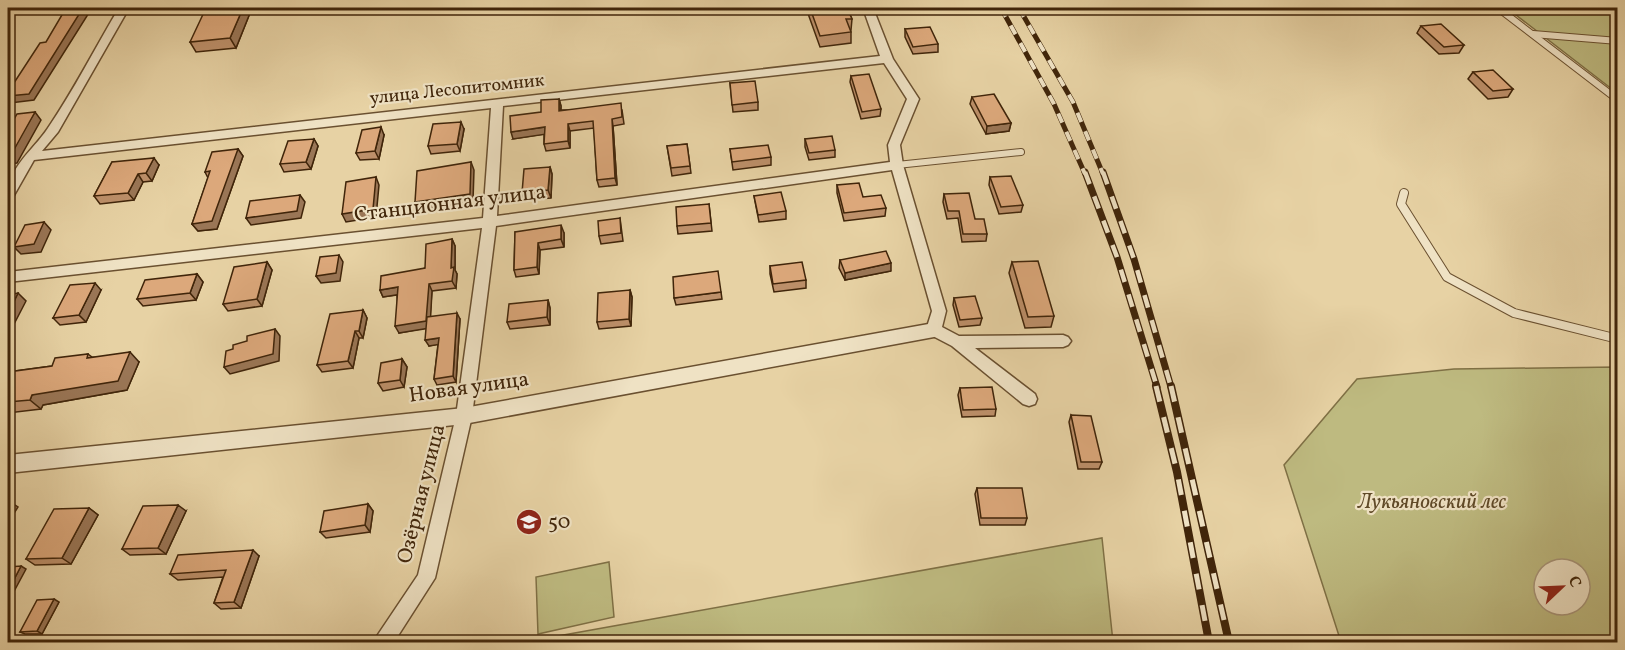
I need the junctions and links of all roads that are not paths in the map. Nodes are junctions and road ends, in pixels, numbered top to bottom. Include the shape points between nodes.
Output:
1 (124, 8) edge
2 (868, 8) edge
3 (1498, 8) edge
4 (1533, 34) junction
5 (1617, 41) edge
6 (887, 59) junction
7 (1617, 100) edge
8 (497, 104) junction
9 (1021, 153) dead end
10 (30, 156) junction
11 (897, 165) junction
12 (1404, 193) dead end
13 (8, 194) edge
14 (490, 222) junction
15 (8, 277) edge
16 (934, 330) junction
17 (1617, 339) edge
18 (1063, 341) dead end
19 (957, 342) junction
20 (1029, 399) dead end
21 (464, 416) junction
22 (8, 464) edge
23 (383, 642) edge

1 - 10 street via 52,132
2 - 6 street
3 - 4 lane
4 - 5 lane
4 - 7 lane
6 - 8 street, улица Лесопитомник
6 - 11 street via 913,99 894,145
8 - 10 street, улица Лесопитомник
8 - 14 street, Озёрная улица
9 - 11 lane
10 - 13 street
11 - 14 street, Станционная улица
11 - 16 street via 939,311
12 - 17 lane via 1401,204 1447,277 1514,313
14 - 15 street, Станционная улица
14 - 21 street, Озёрная улица
16 - 19 street
16 - 21 street, Новая улица
18 - 19 street
19 - 20 street
21 - 22 street, Новая улица
21 - 23 street, Озёрная улица via 426,578

